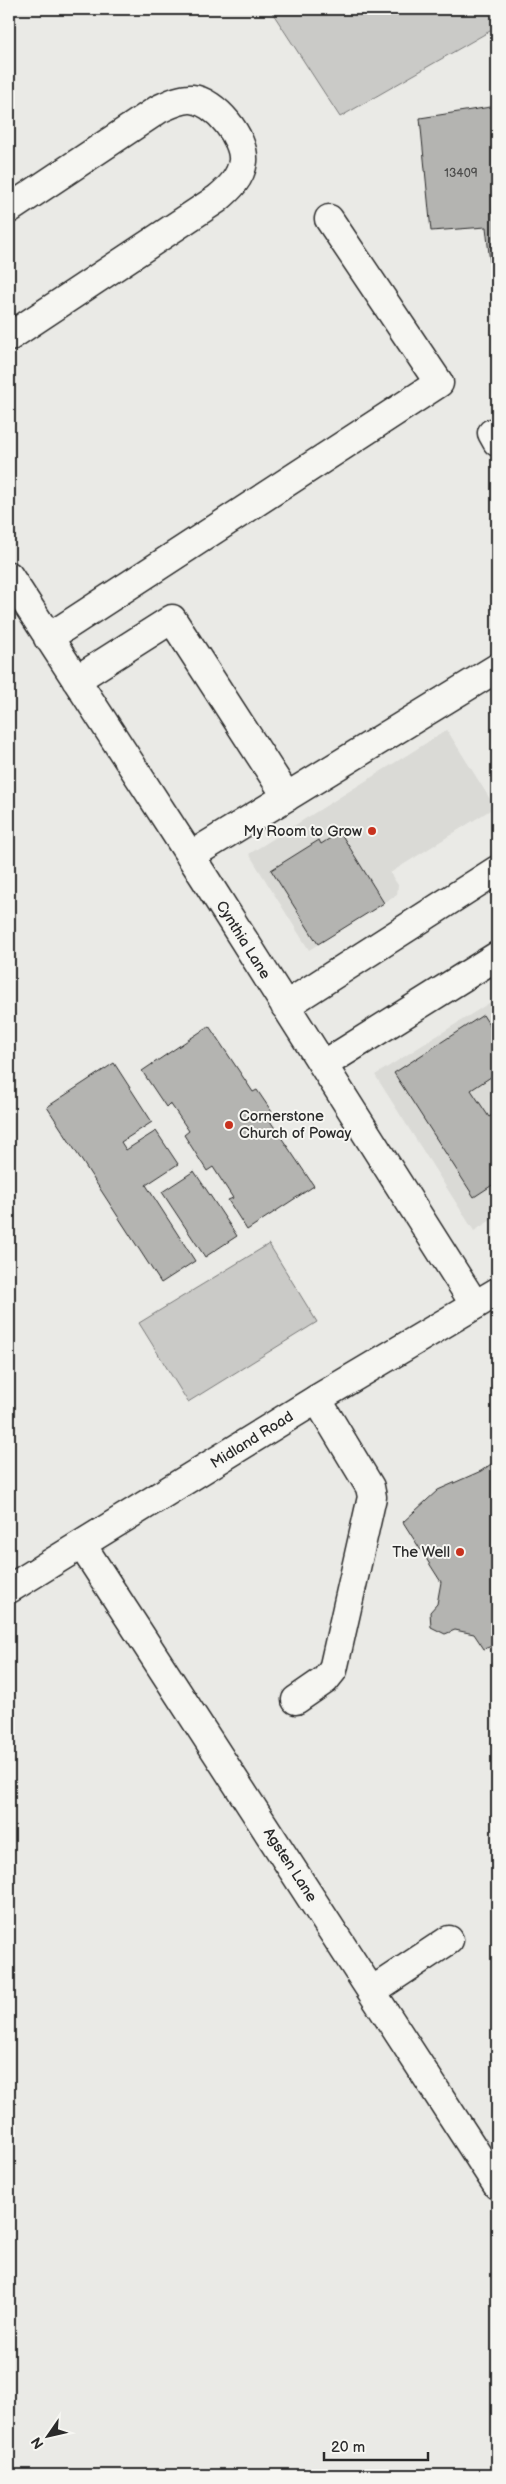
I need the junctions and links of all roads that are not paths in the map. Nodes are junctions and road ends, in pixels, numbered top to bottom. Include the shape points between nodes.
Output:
1 (9, 209) edge
2 (329, 219) dead end
3 (9, 336) edge
4 (9, 576) edge
5 (17, 608) edge
6 (48, 638) junction
7 (497, 668) edge
8 (76, 680) junction
9 (287, 797) junction
10 (190, 856) junction
11 (497, 870) edge
12 (497, 956) edge
13 (285, 1006) junction
14 (323, 1065) junction
15 (486, 1299) edge
16 (317, 1399) junction
17 (82, 1545) junction
18 (9, 1589) edge
19 (296, 1700) dead end
20 (449, 1940) dead end
21 (372, 1991) junction
22 (497, 2185) edge

1 - 3 street via 174,102 191,99 206,103 218,111 239,142 243,160 239,175 217,199
2 - 6 street via 440,383
4 - 5 street, Cynthia Lane
5 - 6 street, Cynthia Lane
6 - 8 street, Cynthia Lane
7 - 9 street
8 - 9 street via 172,619
8 - 10 street, Cynthia Lane
9 - 10 street
10 - 13 street, Cynthia Lane
11 - 13 street
12 - 14 street
13 - 14 street, Cynthia Lane
14 - 15 street, Cynthia Lane
15 - 16 street, Midland Road
16 - 17 street, Midland Road
16 - 19 street via 370,1487 372,1497 333,1670
17 - 18 street, Midland Road
17 - 21 street, Agsten Lane
20 - 21 street
21 - 22 street, Agsten Lane

